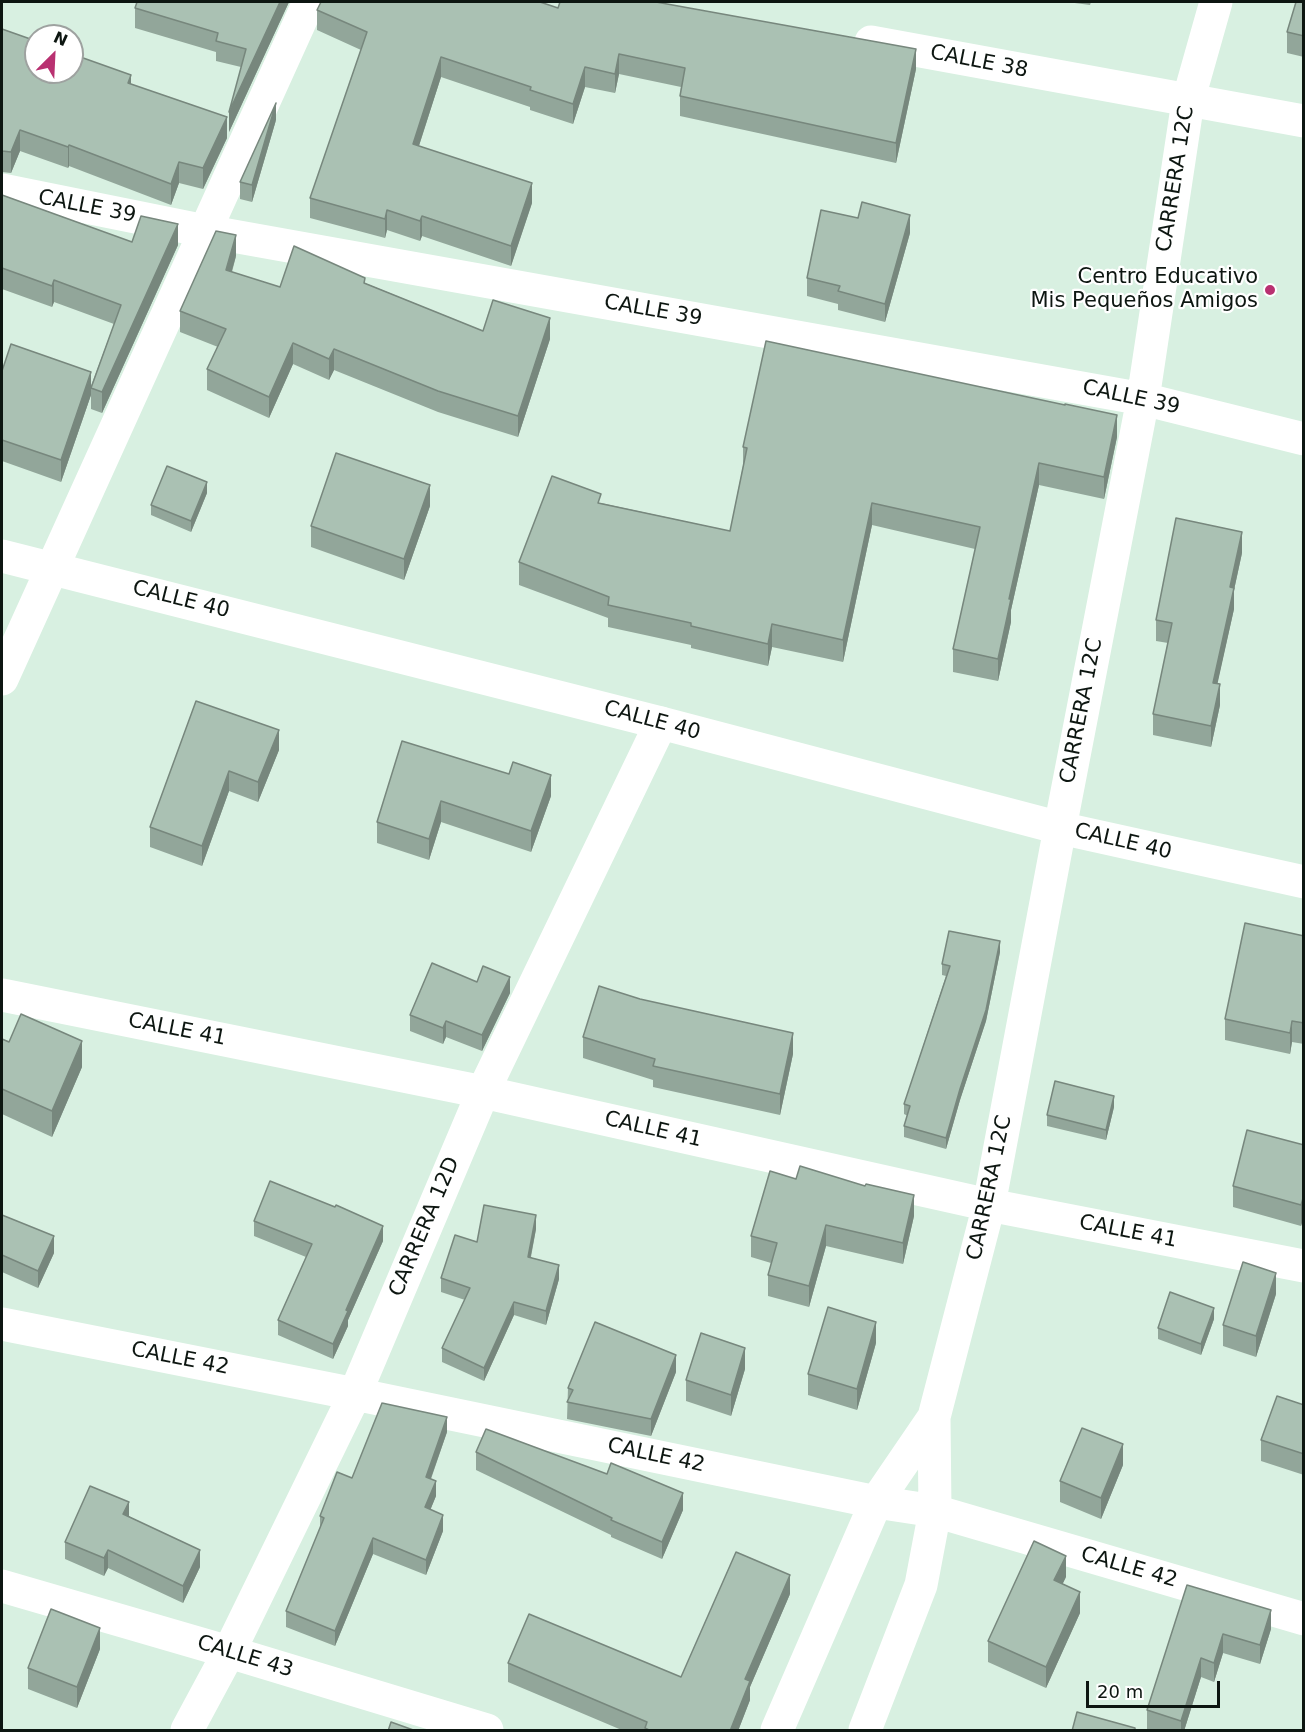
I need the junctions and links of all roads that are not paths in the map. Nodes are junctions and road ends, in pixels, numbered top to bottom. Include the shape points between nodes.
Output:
1 (309, 2) edge
2 (1216, 2) edge
3 (840, 36) edge
4 (1188, 100) junction
5 (1304, 121) edge
6 (2, 190) edge
7 (205, 231) junction
8 (1143, 399) junction
9 (1304, 439) edge
10 (2, 556) edge
11 (53, 567) junction
12 (2, 679) edge
13 (661, 723) junction
14 (1059, 828) junction
15 (1304, 882) edge
16 (2, 995) edge
17 (483, 1092) junction
18 (988, 1205) junction
19 (1304, 1266) edge
20 (2, 1324) edge
21 (355, 1394) junction
22 (934, 1417) junction
23 (876, 1502) junction
24 (935, 1511) junction
25 (2, 1586) edge
26 (1304, 1619) edge
27 (229, 1652) junction
28 (187, 1731) edge
29 (487, 1731) edge
30 (777, 1731) edge
31 (865, 1731) edge

1 - 7 street
2 - 4 street, CARRERA 12C
3 - 4 street, CALLE 38
4 - 5 street, CALLE 38
4 - 8 street, CARRERA 12C
6 - 7 street, CALLE 39
7 - 8 street, CALLE 39
7 - 11 street
8 - 9 street, CALLE 39
8 - 14 street, CARRERA 12C
10 - 11 street, CALLE 40
11 - 12 street
11 - 13 street, CALLE 40
13 - 14 street, CALLE 40
13 - 17 street, CARRERA 12D
14 - 15 street, CALLE 40
14 - 18 street, CARRERA 12C
16 - 17 street, CALLE 41
17 - 18 street, CALLE 41
17 - 21 street, CARRERA 12D
18 - 19 street, CALLE 41
18 - 22 street, CARRERA 12C
20 - 21 street, CALLE 42
21 - 23 street, CALLE 42
21 - 27 street, CARRERA 12D
22 - 23 street, CARRERA 12C
22 - 24 street, CARRERA 12C
23 - 24 street, CALLE 42
23 - 30 street, CARRERA 12C
24 - 26 street, CALLE 42
24 - 31 street, CARRERA 12C via 921,1585
25 - 27 street, CALLE 43
27 - 28 street, CARRERA 12D
27 - 29 street, CALLE 43

